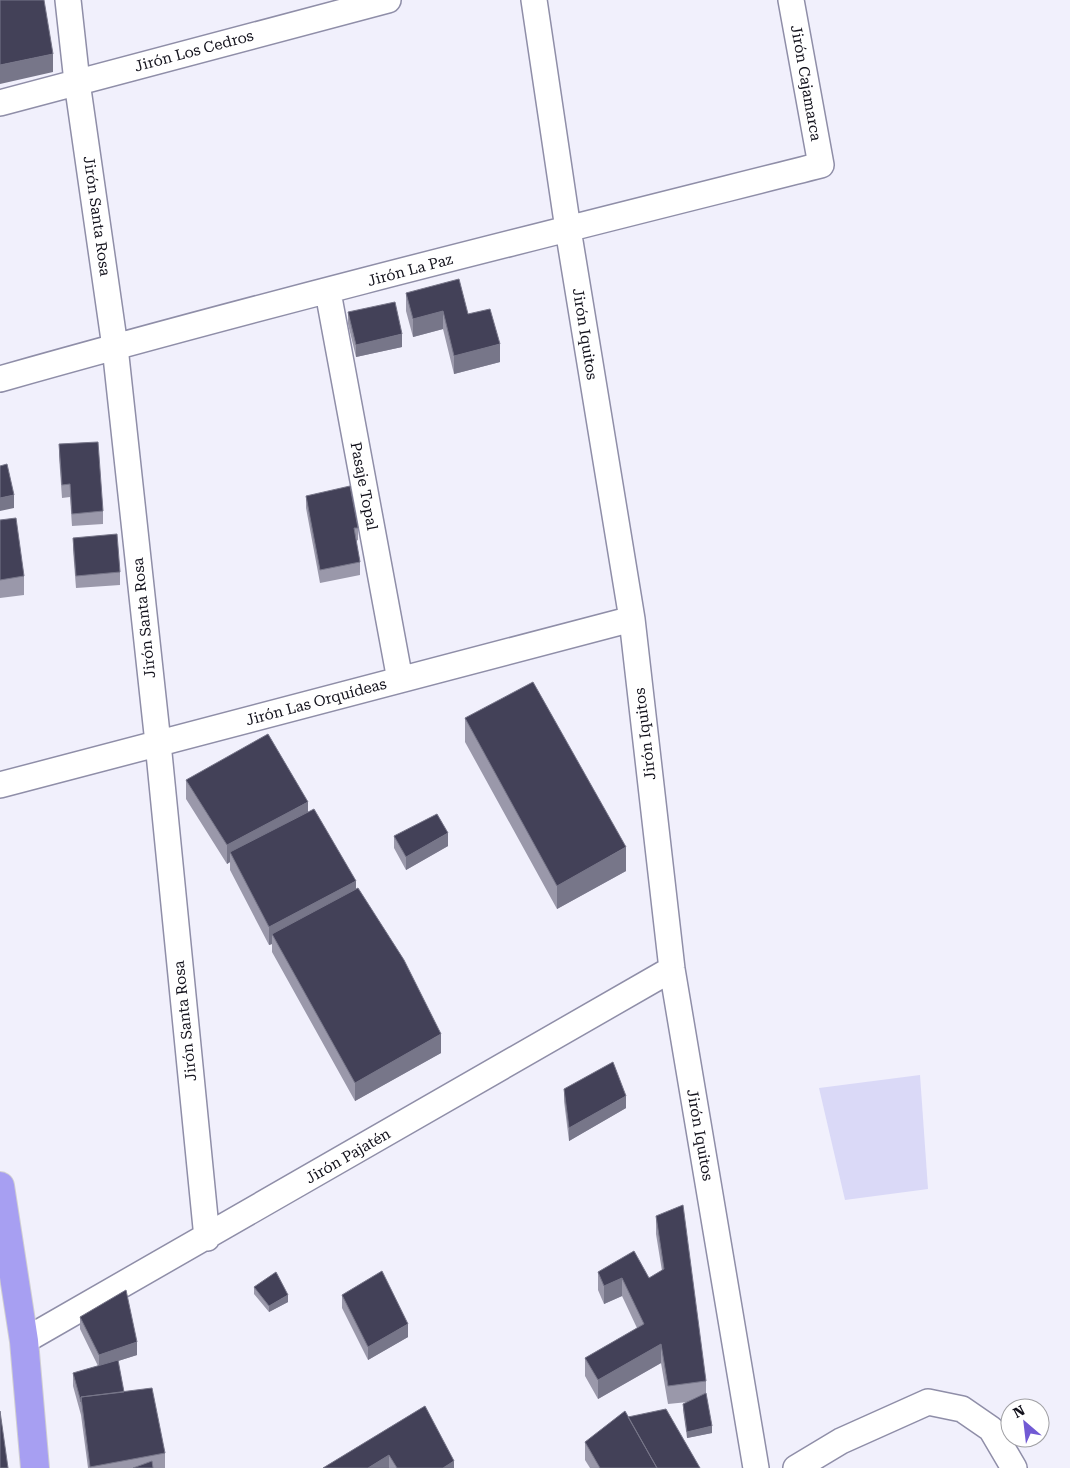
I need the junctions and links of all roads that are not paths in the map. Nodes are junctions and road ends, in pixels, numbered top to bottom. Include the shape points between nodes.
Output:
1 (68, 0) edge
2 (388, 0) edge
3 (534, 0) edge
4 (791, 0) edge
5 (77, 82) junction
6 (0, 103) edge
7 (821, 165) joint
8 (568, 229) junction
9 (328, 292) junction
10 (115, 347) junction
11 (0, 379) edge
12 (632, 619) junction
13 (400, 680) junction
14 (158, 743) junction
15 (0, 785) edge
16 (672, 970) junction
17 (0, 1186) edge
18 (206, 1238) junction
19 (24, 1341) junction
20 (35, 1468) edge
21 (756, 1468) edge
22 (796, 1468) edge
23 (1014, 1468) edge

1 - 5 street, Jirón Santa Rosa
2 - 5 street, Jirón Los Cedros
3 - 8 street, Jirón Iquitos
4 - 7 street, Jirón Cajamarca
5 - 6 street, Jirón Los Cedros
5 - 10 street, Jirón Santa Rosa
7 - 8 street, Jirón La Paz
8 - 9 street, Jirón La Paz
8 - 12 street, Jirón Iquitos
9 - 10 street, Jirón La Paz
9 - 13 street, Pasaje Topal
10 - 11 street, Jirón La Paz
10 - 14 street, Jirón Santa Rosa
12 - 13 street, Jirón Las Orquídeas
12 - 16 street, Jirón Iquitos
13 - 14 street, Jirón Las Orquídeas
14 - 15 street, Jirón Las Orquídeas
14 - 18 street, Jirón Santa Rosa
16 - 18 street, Jirón Pajatén
16 - 21 street, Jirón Iquitos
17 - 19 highway
18 - 19 street, Jirón Pajatén
19 - 20 highway
22 - 23 street via 841,1441 928,1402 962,1409 991,1429

